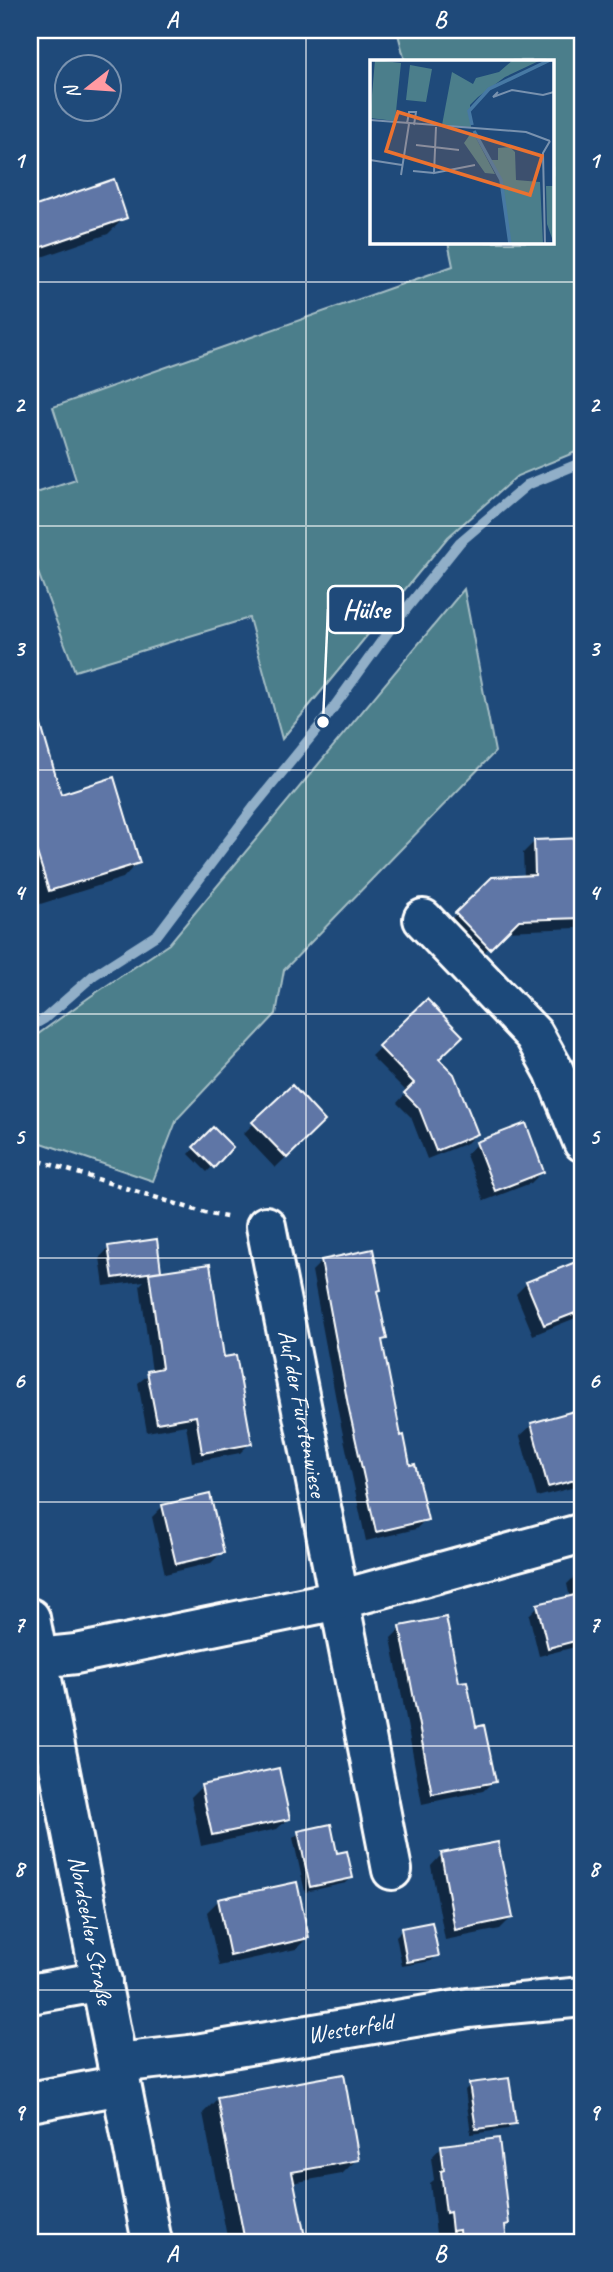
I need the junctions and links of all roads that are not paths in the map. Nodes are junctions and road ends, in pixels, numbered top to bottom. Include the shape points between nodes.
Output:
1 (423, 919) dead end
2 (583, 1142) edge
3 (266, 1226) road end
4 (583, 1533) edge
5 (338, 1600) junction
6 (30, 1618) edge
7 (38, 1658) junction
8 (392, 1870) dead end
9 (102, 1981) junction
10 (30, 1994) edge
11 (583, 1997) edge
12 (119, 2074) junction
13 (30, 2102) edge
14 (152, 2242) edge

1 - 2 street via 534,1035
3 - 5 street, Auf der Fürstenwiese
4 - 5 street
5 - 7 street
5 - 8 street, Auf der Fürstenwiese
6 - 7 street, Nordsehler Straße
7 - 9 street, Nordsehler Straße
9 - 10 street
9 - 12 street, Nordsehler Straße
11 - 12 street, Westerfeld via 468,2008 190,2056
12 - 13 street, Westerfeld
12 - 14 street, Nordsehler Straße

